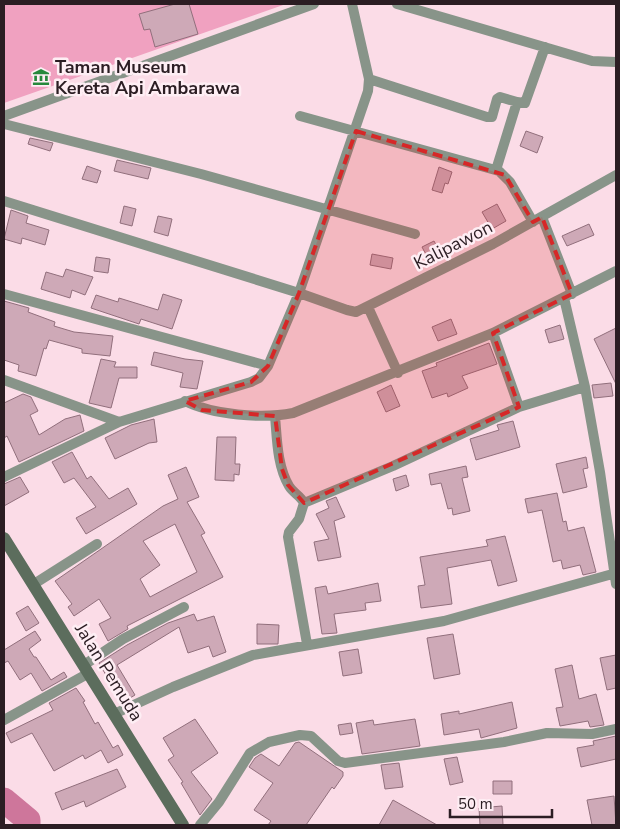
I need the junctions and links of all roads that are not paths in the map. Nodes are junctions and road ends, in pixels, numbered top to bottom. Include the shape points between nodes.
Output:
1 (314, 4) edge
2 (352, 4) edge
3 (397, 4) edge
4 (545, 47) junction
5 (616, 62) edge
6 (368, 79) junction
7 (518, 102) junction
8 (4, 116) edge
9 (300, 116) dead end
10 (4, 124) edge
11 (356, 131) junction
12 (496, 170) junction
13 (616, 175) edge
14 (4, 201) edge
15 (328, 211) junction
16 (537, 220) junction
17 (415, 234) dead end
18 (616, 271) edge
19 (299, 293) junction
20 (4, 294) edge
21 (568, 296) junction
22 (368, 307) junction
23 (493, 333) junction
24 (268, 366) junction
25 (398, 373) junction
26 (4, 380) edge
27 (585, 387) junction
28 (185, 402) junction
29 (519, 408) junction
30 (275, 416) junction
31 (119, 422) junction
32 (4, 477) edge
33 (304, 503) junction
34 (4, 538) edge
35 (97, 544) dead end
36 (8, 553) edge
37 (616, 577) edge
38 (34, 584) junction
39 (184, 607) dead end
40 (307, 644) junction
41 (86, 669) junction
42 (114, 714) junction
43 (4, 720) edge
44 (616, 729) edge
45 (183, 825) edge
46 (200, 825) edge

1 - 8 street
2 - 6 street
3 - 4 street
4 - 5 street via 592,61
4 - 7 street via 525,103
6 - 7 street via 487,118 492,116 497,98
6 - 11 street via 368,91
7 - 12 street
9 - 11 street
10 - 15 street via 201,174
11 - 12 street
11 - 15 street
12 - 16 street via 505,175
13 - 16 street, Kalipawon
14 - 19 street, Kalipawon
15 - 17 street
15 - 19 street
16 - 21 street
16 - 22 street, Kalipawon
18 - 21 street
19 - 22 street, Kalipawon via 356,312
19 - 24 street
20 - 24 street
21 - 23 street
21 - 27 street
22 - 25 street
23 - 25 street
23 - 29 street
24 - 28 street via 259,378 251,382
25 - 30 street via 293,413
26 - 31 street
27 - 29 street
27 - 37 street
28 - 30 street via 202,410
28 - 31 street
29 - 33 street
30 - 33 street via 282,469 288,485
31 - 32 street
33 - 40 street via 299,520 288,537
34 - 36 main road, Jalan Pemuda
35 - 38 street
36 - 38 main road, Jalan Pemuda
37 - 40 street via 444,621
38 - 41 main road, Jalan Pemuda
39 - 41 street via 123,639
40 - 42 street via 235,661
41 - 42 main road, Jalan Pemuda
41 - 43 street
42 - 45 main road, Jalan Pemuda
44 - 46 street via 592,734 547,734 345,763 338,761 311,736 300,735 269,742 250,753

